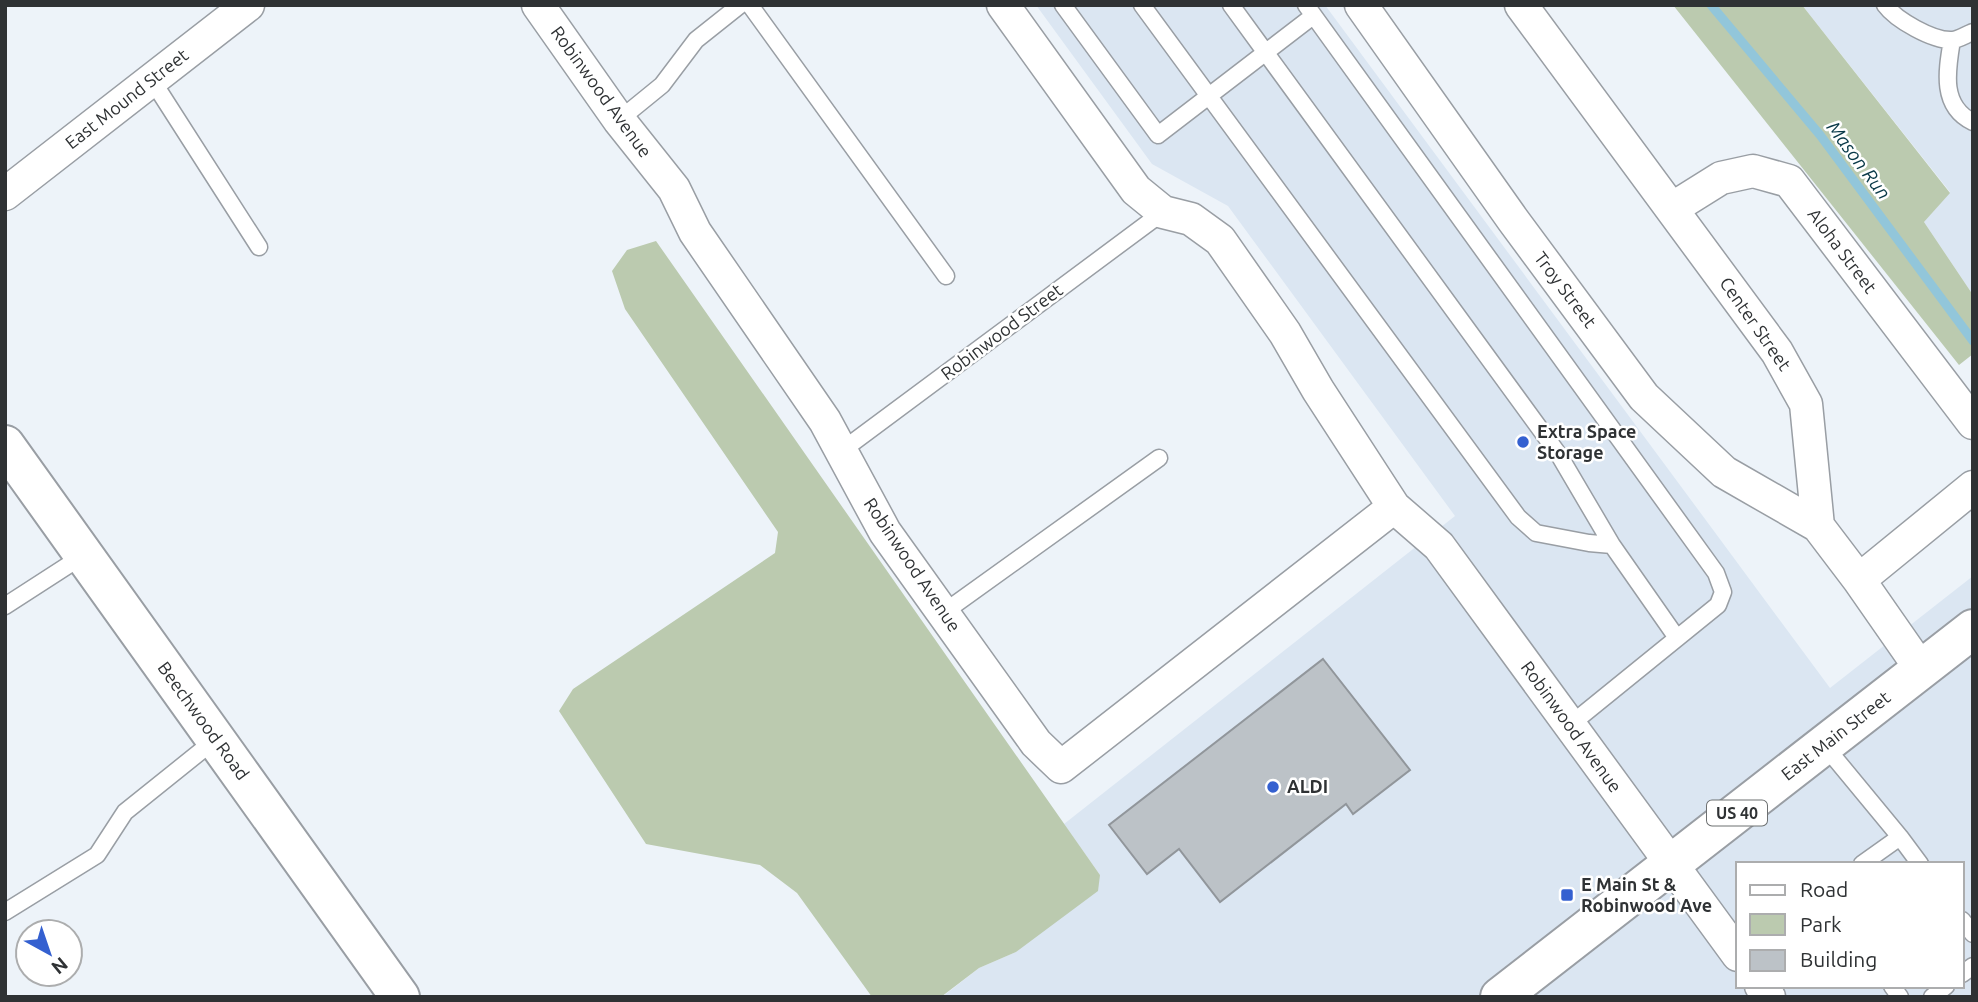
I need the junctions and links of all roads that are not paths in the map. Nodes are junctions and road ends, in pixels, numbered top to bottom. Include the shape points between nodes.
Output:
1 (248, 5) edge
2 (538, 5) edge
3 (740, 5) edge
4 (750, 5) edge
5 (1003, 5) edge
6 (1063, 5) edge
7 (1142, 5) edge
8 (1231, 5) edge
9 (1361, 5) edge
10 (1521, 5) edge
11 (1885, 5) edge
12 (1309, 10) edge
13 (1973, 32) edge
14 (1952, 40) junction
15 (1266, 52) junction
16 (152, 80) junction
17 (1209, 96) junction
18 (619, 121) junction
19 (1973, 122) edge
20 (5, 194) edge
21 (1673, 208) junction
22 (1163, 212) junction
23 (259, 247) dead end
24 (946, 276) dead end
25 (1973, 423) edge
26 (5, 445) edge
27 (840, 452) junction
28 (1159, 458) dead end
29 (1973, 487) edge
30 (1394, 507) junction
31 (1818, 526) junction
32 (1612, 545) junction
33 (84, 555) junction
34 (1859, 580) junction
35 (5, 606) edge
36 (943, 613) junction
37 (1973, 629) edge
38 (1677, 638) junction
39 (1921, 669) junction
40 (1570, 725) junction
41 (216, 739) junction
42 (1824, 745) junction
43 (1900, 837) junction
44 (1866, 862) edge
45 (1919, 862) edge
46 (1671, 864) junction
47 (5, 912) edge
48 (1736, 952) edge
49 (1510, 994) edge
50 (400, 997) edge

1 - 16 street, East Mound Street
2 - 18 street, Robinwood Avenue
3 - 18 lane via 695,40 662,85
4 - 24 lane
5 - 22 street, Robinwood Avenue via 1136,190
6 - 17 lane via 1158,135
7 - 17 lane
8 - 15 lane
9 - 31 street, Troy Street via 1644,397 1724,472
10 - 21 street, Center Street
11 - 14 lane via 1917,31
12 - 15 lane
12 - 38 lane via 1716,573 1723,592 1718,605
13 - 14 lane
14 - 19 lane via 1946,76 1954,107
15 - 17 lane
15 - 32 lane via 1559,455
16 - 20 street, East Mound Street
16 - 23 lane
17 - 32 lane via 1518,517 1536,533
18 - 27 street, Robinwood Avenue via 674,189 695,232 825,421
21 - 25 street, Aloha Street via 1721,178 1753,172 1789,181
21 - 31 street, Center Street via 1777,352 1806,404
22 - 27 lane, Robinwood Street
22 - 30 street, Robinwood Avenue via 1191,219 1220,240 1285,333
26 - 33 street, Beechwood Road
27 - 36 street, Robinwood Avenue via 885,532
28 - 36 lane
29 - 34 street
30 - 36 street, Robinwood Avenue via 1061,766 1036,743
30 - 40 street, Robinwood Avenue via 1440,546
31 - 34 street
32 - 38 lane
33 - 35 lane
33 - 41 street, Beechwood Road
34 - 39 street
37 - 39 street, East Main Street / US 40
38 - 40 lane
39 - 42 street, East Main Street / US 40
40 - 46 street, Robinwood Avenue
41 - 47 lane via 125,812 97,855
41 - 50 street, Beechwood Road
42 - 43 lane
42 - 46 street, East Main Street / US 40
43 - 44 lane
43 - 45 lane
46 - 48 street, Robinwood Avenue
46 - 49 street, East Main Street / US 40

